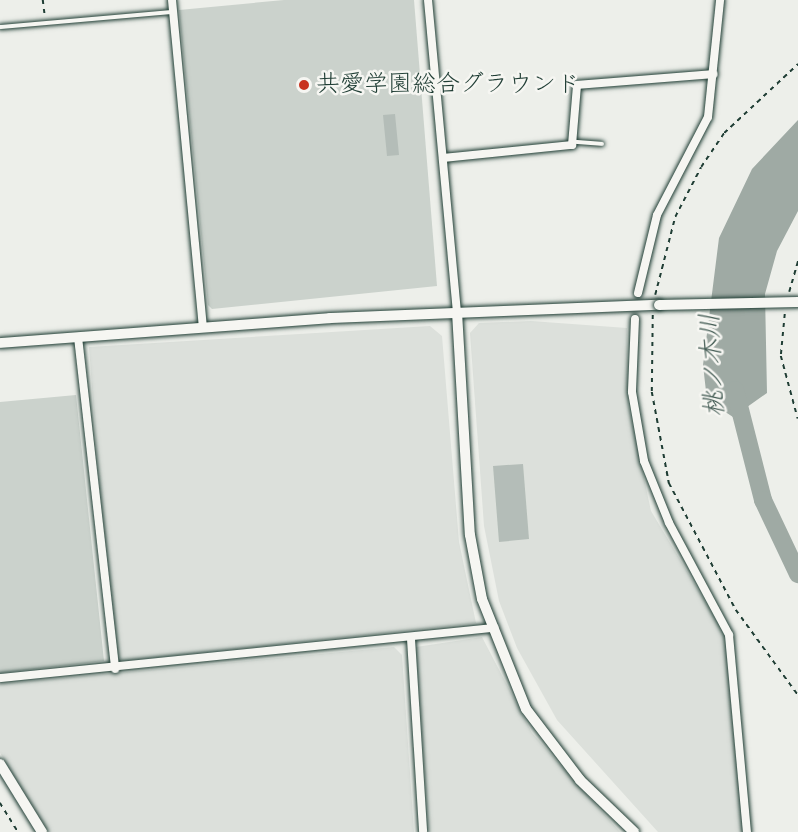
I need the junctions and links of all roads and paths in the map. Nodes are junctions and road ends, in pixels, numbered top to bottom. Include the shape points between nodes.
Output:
1 (43, 0) edge
2 (172, 0) edge
3 (428, 0) edge
4 (720, 0) edge
5 (173, 12) junction
6 (45, 23) junction
7 (0, 27) edge
8 (798, 64) edge
9 (714, 74) junction
10 (576, 142) junction
11 (602, 144) dead end
12 (443, 158) junction
13 (798, 261) edge
14 (638, 293) dead end
15 (793, 300) edge
16 (656, 305) junction
17 (786, 309) dead end
18 (457, 312) junction
19 (635, 319) dead end
20 (203, 326) junction
21 (78, 337) junction
22 (0, 344) edge
23 (798, 419) edge
24 (494, 628) junction
25 (411, 639) junction
26 (115, 669) junction
27 (0, 678) edge
28 (798, 695) edge
29 (0, 764) edge
30 (0, 803) edge
31 (18, 832) edge
32 (42, 832) edge
33 (423, 832) edge
34 (634, 832) edge
35 (747, 832) edge

1 - 6 path
2 - 5 street
3 - 12 street
4 - 9 street
5 - 6 lane
5 - 20 street
6 - 7 lane
8 - 16 path via 724,133 701,167 675,217
9 - 10 street via 577,85
9 - 14 street via 706,122 657,215
10 - 11 lane
10 - 12 street
12 - 18 street
13 - 15 path
15 - 16 street, bridge
16 - 18 street
16 - 28 path via 652,392 669,483 736,610
17 - 23 path via 781,356
18 - 20 street
18 - 24 street via 470,534 482,599
19 - 35 street via 632,392 644,461 669,523 729,635
20 - 21 street
21 - 22 street
21 - 26 street
24 - 25 street
24 - 34 street via 526,709 580,780
25 - 26 street
25 - 33 street
26 - 27 street
29 - 32 street
30 - 31 path

